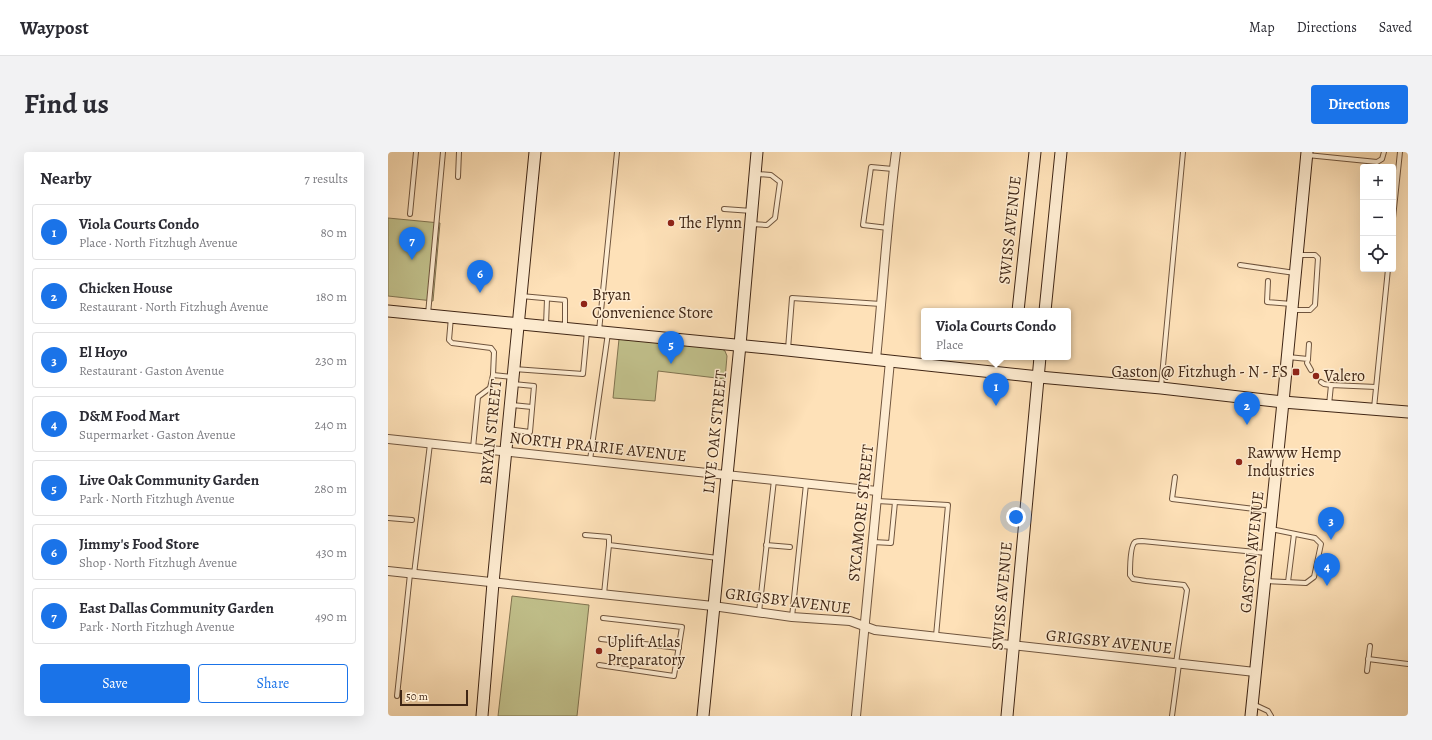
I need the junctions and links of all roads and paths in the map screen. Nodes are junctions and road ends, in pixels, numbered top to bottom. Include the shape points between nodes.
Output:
1 (416, 152) edge
2 (443, 152) edge
3 (460, 152) edge
4 (535, 152) edge
5 (616, 152) edge
6 (757, 152) edge
7 (896, 152) edge
8 (1035, 152) edge
9 (1061, 152) edge
10 (1183, 152) edge
11 (1384, 152) edge
12 (1400, 152) edge
13 (1307, 153) edge
14 (893, 169) junction
15 (756, 174) junction
16 (458, 177) dead end
17 (1395, 200) edge
18 (724, 209) dead end
19 (752, 211) junction
20 (410, 214) dead end
21 (751, 224) junction
22 (888, 228) junction
23 (1297, 255) junction
24 (1240, 265) dead end
25 (1388, 272) edge
26 (1295, 273) junction
27 (1268, 281) dead end
28 (521, 296) junction
29 (547, 299) junction
30 (882, 304) junction
31 (1292, 307) junction
32 (1018, 308) edge
33 (1045, 308) edge
34 (388, 311) edge
35 (428, 315) junction
36 (451, 317) junction
37 (518, 324) junction
38 (546, 326) junction
39 (564, 328) junction
40 (587, 331) junction
41 (604, 332) junction
42 (1309, 344) dead end
43 (740, 345) junction
44 (788, 350) junction
45 (1288, 357) junction
46 (876, 359) junction
47 (1308, 359) junction
48 (1039, 360) edge
49 (890, 361) junction
50 (1311, 370) dead end
51 (493, 375) junction
52 (513, 377) junction
53 (1039, 377) junction
54 (1321, 382) dead end
55 (1331, 384) junction
56 (1376, 387) junction
57 (1161, 388) junction
58 (1283, 402) junction
59 (510, 405) junction
60 (1329, 406) junction
61 (532, 407) junction
62 (1374, 409) junction
63 (1408, 412) edge
64 (508, 429) junction
65 (388, 439) edge
66 (430, 443) junction
67 (473, 448) junction
68 (506, 451) junction
69 (590, 460) junction
70 (727, 476) junction
71 (1175, 477) dead end
72 (774, 480) junction
73 (806, 483) junction
74 (877, 492) junction
75 (876, 501) junction
76 (895, 502) junction
77 (1271, 511) junction
78 (388, 518) edge
79 (412, 520) dead end
80 (1270, 529) junction
81 (1294, 534) junction
82 (585, 535) dead end
83 (872, 542) junction
84 (609, 545) junction
85 (766, 545) junction
86 (790, 548) dead end
87 (1268, 553) junction
88 (718, 558) junction
89 (388, 571) edge
90 (412, 574) junction
91 (1265, 580) junction
92 (1288, 582) junction
93 (493, 583) junction
94 (604, 596) junction
95 (713, 606) junction
96 (758, 612) junction
97 (792, 617) junction
98 (603, 618) dead end
99 (864, 626) junction
100 (936, 636) junction
101 (601, 639) dead end
102 (1013, 645) junction
103 (1370, 646) dead end
104 (679, 648) junction
105 (1368, 659) junction
106 (1177, 664) junction
107 (1408, 664) edge
108 (599, 665) dead end
109 (1367, 671) dead end
110 (1256, 672) junction
111 (397, 696) dead end
112 (1252, 704) junction
113 (482, 716) edge
114 (703, 716) edge
115 (856, 716) edge
116 (1008, 716) edge
117 (1172, 716) edge
118 (1251, 716) edge
119 (1271, 716) edge

1 - 20 lane
2 - 35 lane
3 - 16 lane
4 - 28 street, BRYAN STREET
5 - 41 lane
6 - 15 street, LIVE OAK STREET
7 - 14 street
8 - 32 street, SWISS AVENUE
9 - 33 street
10 - 57 lane
11 - 13 lane via 1382,159 1377,162
12 - 17 lane
13 - 23 street, GASTON AVENUE
14 - 22 street
14 - 22 lane via 871,167 863,224
15 - 19 street, LIVE OAK STREET
15 - 21 lane via 771,175 780,182 775,218 766,225
18 - 19 lane
19 - 21 street, LIVE OAK STREET
21 - 43 street, LIVE OAK STREET
22 - 30 street
23 - 26 street, GASTON AVENUE
23 - 31 lane via 1315,255 1318,258 1314,305 1310,310
24 - 26 lane
25 - 56 lane
26 - 31 street, GASTON AVENUE
27 - 31 lane via 1267,302
28 - 29 lane
28 - 37 street, BRYAN STREET
29 - 38 lane
29 - 39 lane via 565,300
30 - 44 lane via 792,298
30 - 46 street
31 - 45 street, GASTON AVENUE
34 - 35 street
35 - 36 street
36 - 37 street
36 - 51 lane via 449,340 452,343 491,348 494,352
37 - 38 street
37 - 52 street, BRYAN STREET
38 - 39 street
39 - 40 street
40 - 41 street
40 - 52 lane via 583,374
41 - 43 street
41 - 69 lane
42 - 47 lane
43 - 44 street
43 - 70 street, LIVE OAK STREET
44 - 46 street
45 - 47 lane
45 - 58 street, GASTON AVENUE
46 - 49 street
47 - 50 lane via 1307,363
48 - 53 street, SWISS AVENUE
49 - 53 street
49 - 74 street, SYCAMORE STREET
51 - 52 lane
51 - 67 lane via 490,388 478,397
52 - 59 street, BRYAN STREET
52 - 61 lane via 534,386
53 - 57 street
53 - 102 street, SWISS AVENUE
54 - 55 lane
55 - 56 lane
55 - 60 lane
56 - 62 lane
57 - 58 street
58 - 60 street
58 - 77 street, GASTON AVENUE
59 - 61 lane
59 - 64 street, BRYAN STREET
60 - 62 street
61 - 64 lane via 530,432
62 - 63 street
64 - 68 street, BRYAN STREET
65 - 66 street, NORTH PRAIRIE AVENUE
66 - 67 street, NORTH PRAIRIE AVENUE
66 - 90 lane
67 - 68 street, NORTH PRAIRIE AVENUE
68 - 69 street, NORTH PRAIRIE AVENUE
68 - 93 street, BRYAN STREET
69 - 70 street, NORTH PRAIRIE AVENUE
70 - 72 street, NORTH PRAIRIE AVENUE
70 - 88 street, LIVE OAK STREET
71 - 77 lane via 1172,499
72 - 73 street, NORTH PRAIRIE AVENUE
72 - 85 lane
73 - 74 street, NORTH PRAIRIE AVENUE
73 - 97 lane
74 - 75 street, SYCAMORE STREET
75 - 76 lane
75 - 83 street, SYCAMORE STREET
76 - 83 lane via 891,543
76 - 100 lane via 948,506
77 - 80 street, GASTON AVENUE
78 - 79 lane
80 - 81 lane
80 - 87 street, GASTON AVENUE
81 - 92 lane
81 - 92 lane via 1315,538 1320,544 1314,577 1306,583
82 - 84 lane via 609,536
83 - 99 street, SYCAMORE STREET
84 - 88 lane
84 - 94 lane
85 - 86 lane
85 - 96 lane
87 - 91 street, GASTON AVENUE
87 - 106 lane via 1142,541 1134,544 1130,575 1133,579 1184,585 1187,590
88 - 95 street, LIVE OAK STREET
89 - 90 street, GRIGSBY AVENUE
90 - 93 street, GRIGSBY AVENUE
90 - 111 lane
91 - 92 lane
91 - 110 street, GASTON AVENUE
93 - 94 street, GRIGSBY AVENUE
93 - 113 street, BRYAN STREET
94 - 95 street, GRIGSBY AVENUE
95 - 96 street, GRIGSBY AVENUE
95 - 114 street, LIVE OAK STREET
96 - 97 street, GRIGSBY AVENUE
97 - 99 street, GRIGSBY AVENUE via 850,621
98 - 104 lane via 682,628
99 - 100 street, GRIGSBY AVENUE via 874,630
99 - 115 street, SYCAMORE STREET
100 - 102 street, GRIGSBY AVENUE
101 - 104 lane
102 - 106 street, GRIGSBY AVENUE
102 - 116 street, SWISS AVENUE
103 - 105 lane
104 - 108 lane via 674,676
105 - 107 lane
105 - 109 lane
106 - 110 street, GRIGSBY AVENUE
106 - 117 lane
110 - 112 street, GASTON AVENUE
112 - 118 street, GASTON AVENUE
112 - 119 lane via 1268,711

